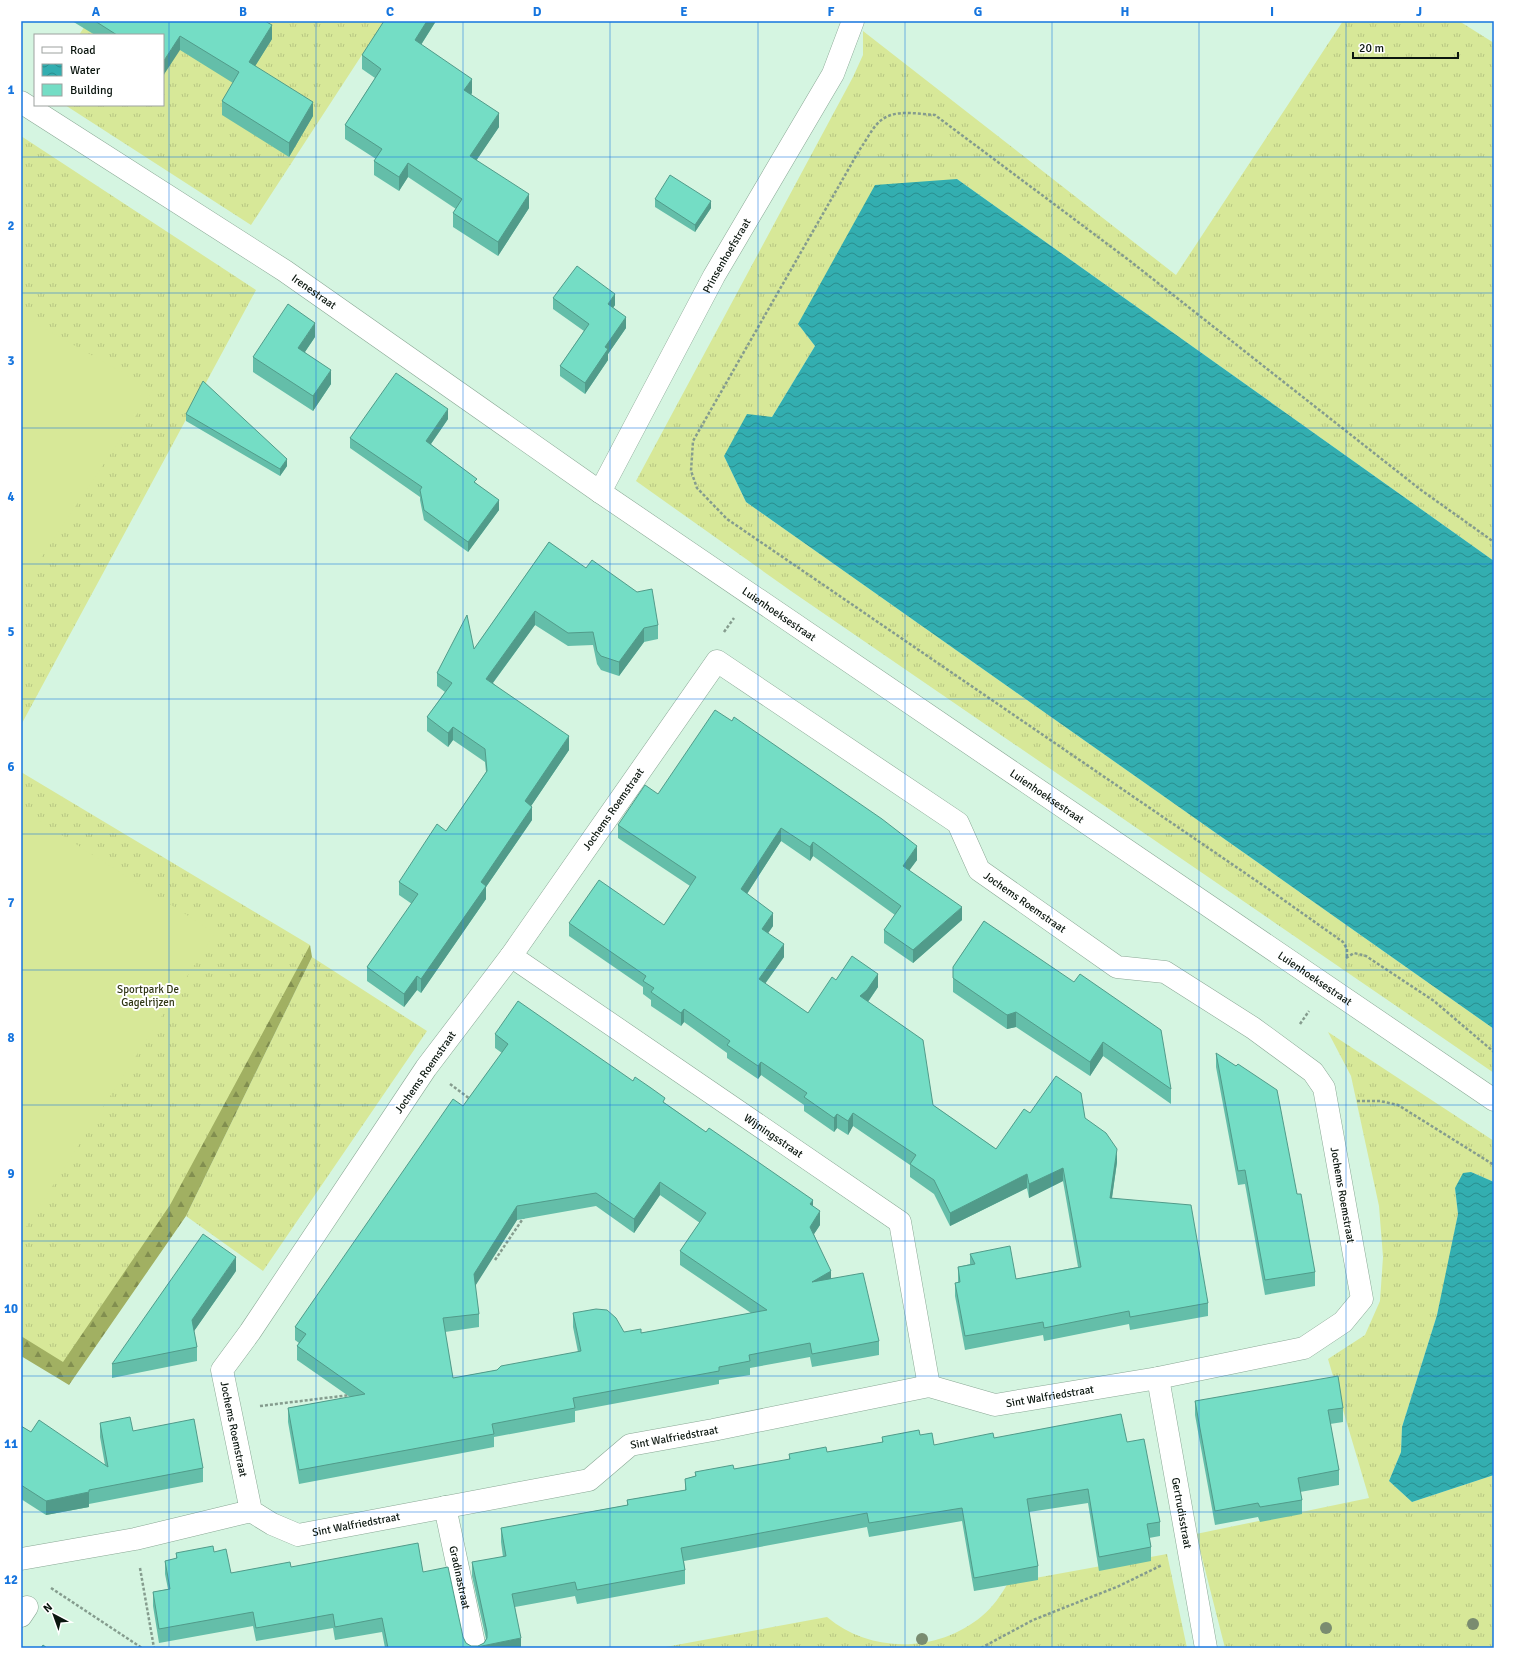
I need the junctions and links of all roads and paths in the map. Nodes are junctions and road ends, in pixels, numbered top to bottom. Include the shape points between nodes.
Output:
1 (853, 21) edge
2 (21, 102) edge
3 (600, 492) junction
4 (1494, 542) edge
5 (751, 595) junction
6 (716, 661) junction
7 (511, 956) junction
8 (1326, 987) junction
9 (1282, 1050) junction
10 (1494, 1052) edge
11 (426, 1068) junction
12 (471, 1099) edge
13 (1494, 1100) edge
14 (1326, 1101) junction
15 (1494, 1165) edge
16 (528, 1211) edge
17 (494, 1260) edge
18 (1318, 1340) joint
19 (1158, 1378) junction
20 (929, 1386) junction
21 (354, 1395) edge
22 (230, 1410) junction
23 (445, 1507) junction
24 (251, 1511) junction
25 (135, 1539) junction
26 (21, 1559) edge
27 (1190, 1559) junction
28 (45, 1584) dead end
29 (142, 1648) edge
30 (154, 1648) edge
31 (475, 1648) edge
32 (981, 1648) edge
33 (1206, 1648) edge

1 - 3 street, Prinsenhoefstraat via 833,74 714,276
2 - 3 street, Irenestraat via 285,271
3 - 5 street, Luienhoeksestraat
4 - 10 path via 1421,490 1130,261 936,115 890,115 878,123 860,149 693,440 691,470 697,488 727,519 1343,942 1347,949 1347,957 1354,953 1366,956 1434,1001
5 - 6 path via 719,640
5 - 8 street, Luienhoeksestraat
6 - 7 street, Jochems Roemstraat
6 - 9 street, Jochems Roemstraat via 958,823 979,870 1117,967 1165,972 1253,1028
7 - 11 street, Jochems Roemstraat
7 - 20 street, Wijningsstraat via 900,1222
8 - 9 path
8 - 13 street, Luienhoeksestraat
9 - 14 street, Jochems Roemstraat via 1313,1072 1324,1088
11 - 12 path
11 - 22 street, Jochems Roemstraat via 222,1370
14 - 15 path via 1380,1101 1398,1105
14 - 18 street, Jochems Roemstraat via 1362,1298 1343,1322
16 - 17 path
18 - 19 street, Sint Walfriedstraat via 1304,1348
19 - 20 street, Sint Walfriedstraat via 995,1406
19 - 27 street, Gertrudisstraat
20 - 23 street, Sint Walfriedstraat via 630,1445 589,1480
21 - 22 path
22 - 24 street, Jochems Roemstraat
23 - 24 street, Sint Walfriedstraat via 298,1534 272,1524
23 - 31 street, Gradinastraat
24 - 25 street
25 - 26 street
25 - 30 path
27 - 32 path via 1162,1564 1119,1586 1033,1620
27 - 33 street, Gertrudisstraat
28 - 29 path

